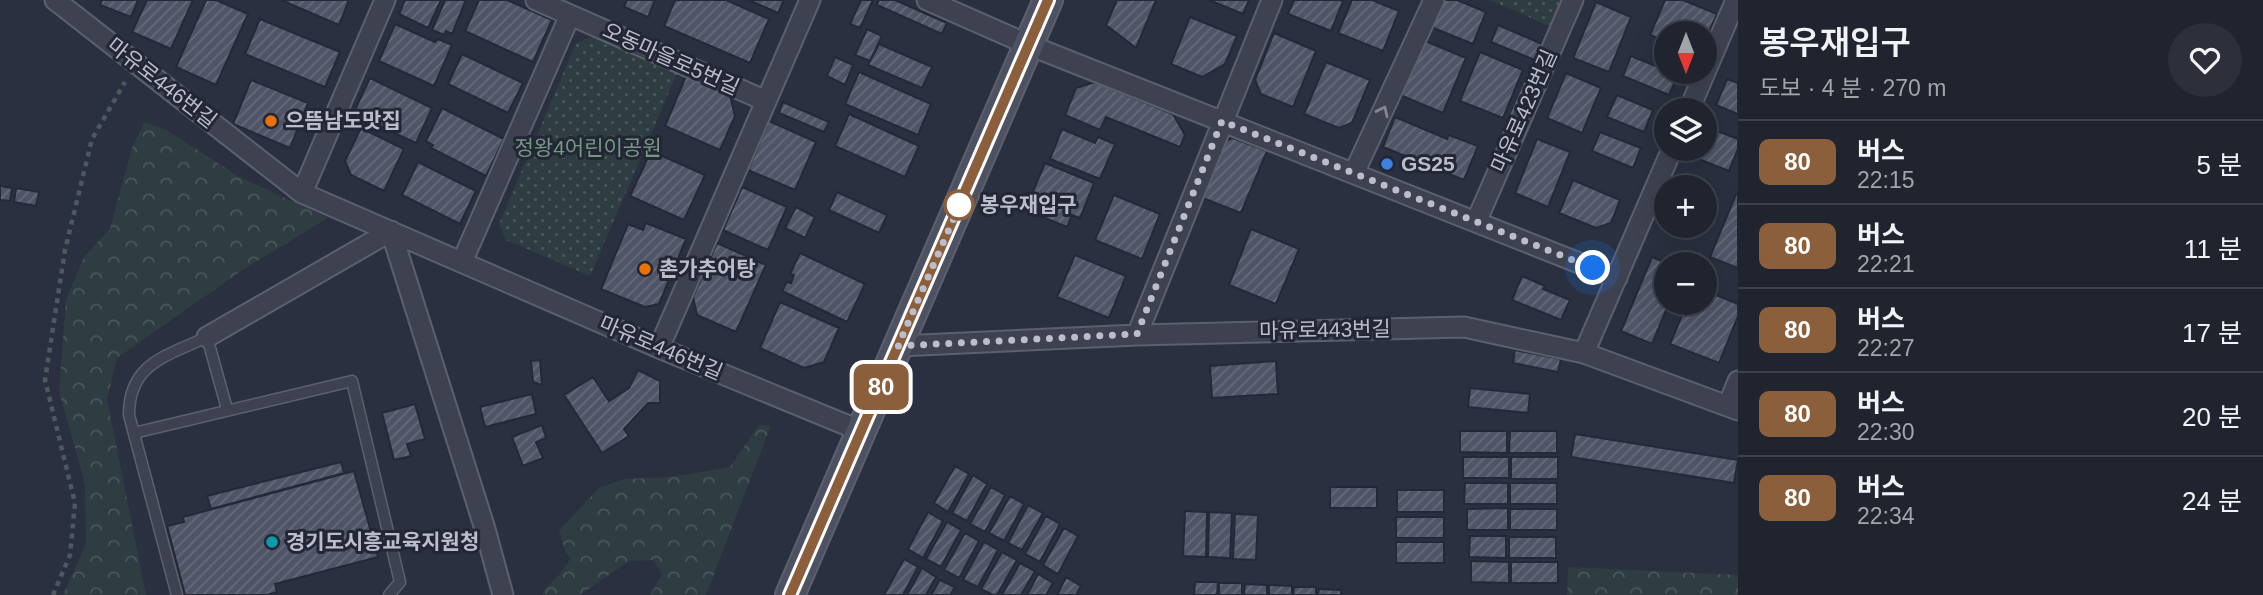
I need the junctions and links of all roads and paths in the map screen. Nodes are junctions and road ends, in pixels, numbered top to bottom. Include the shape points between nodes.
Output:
1 (55, 0) edge
2 (385, 0) edge
3 (537, 0) edge
4 (810, 0) edge
5 (928, 0) edge
6 (1048, 0) edge
7 (1272, 0) edge
8 (1434, 0) edge
9 (1573, 0) edge
10 (1736, 0) edge
11 (570, 15) junction
12 (1029, 45) junction
13 (136, 63) junction
14 (1694, 98) edge
15 (766, 101) junction
16 (1222, 121) junction
17 (1667, 161) edge
18 (1354, 173) junction
19 (302, 193) junction
20 (1476, 222) junction
21 (391, 231) junction
22 (462, 262) junction
23 (1617, 278) junction
24 (1137, 334) junction
25 (207, 337) junction
26 (898, 346) junction
27 (659, 348) junction
28 (1584, 354) junction
29 (1738, 381) edge
30 (1733, 408) edge
31 (227, 410) junction
32 (861, 430) junction
33 (134, 433) junction
34 (53, 595) edge
35 (177, 595) edge
36 (389, 595) edge
37 (503, 595) edge
38 (790, 595) edge

1 - 13 street, 마유로446번길
2 - 19 street
3 - 11 street, 오동마을로5번길
4 - 15 street, 오동마을로5번길
5 - 12 street
6 - 12 main road
7 - 16 street
18 -> 8 street
9 - 20 street, 마유로423번길
10 - 14 street
11 - 15 street, 오동마을로5번길
11 - 22 street
12 - 16 street
12 - 26 main road
13 - 19 street, 마유로446번길
13 - 34 path via 92,139 55,310 45,380 75,503 70,555
15 - 27 street, 오동마을로5번길
16 - 18 street
16 - 24 street
17 - 23 street
18 - 20 street
19 - 21 street, 마유로446번길
20 - 23 street
21 - 22 street, 마유로446번길
21 - 25 street
21 - 37 street
22 - 27 street, 마유로446번길
23 - 28 street
24 - 26 street, 마유로443번길
24 - 28 street, 마유로443번길 via 1464,327
25 - 31 lane
25 - 33 lane via 150,363 129,397
26 - 32 main road
27 - 32 street, 마유로446번길
28 - 30 street, 마유로443번길
29 - 30 street
31 - 33 lane
31 - 36 lane via 352,381 400,582
32 - 38 main road
33 - 35 lane

